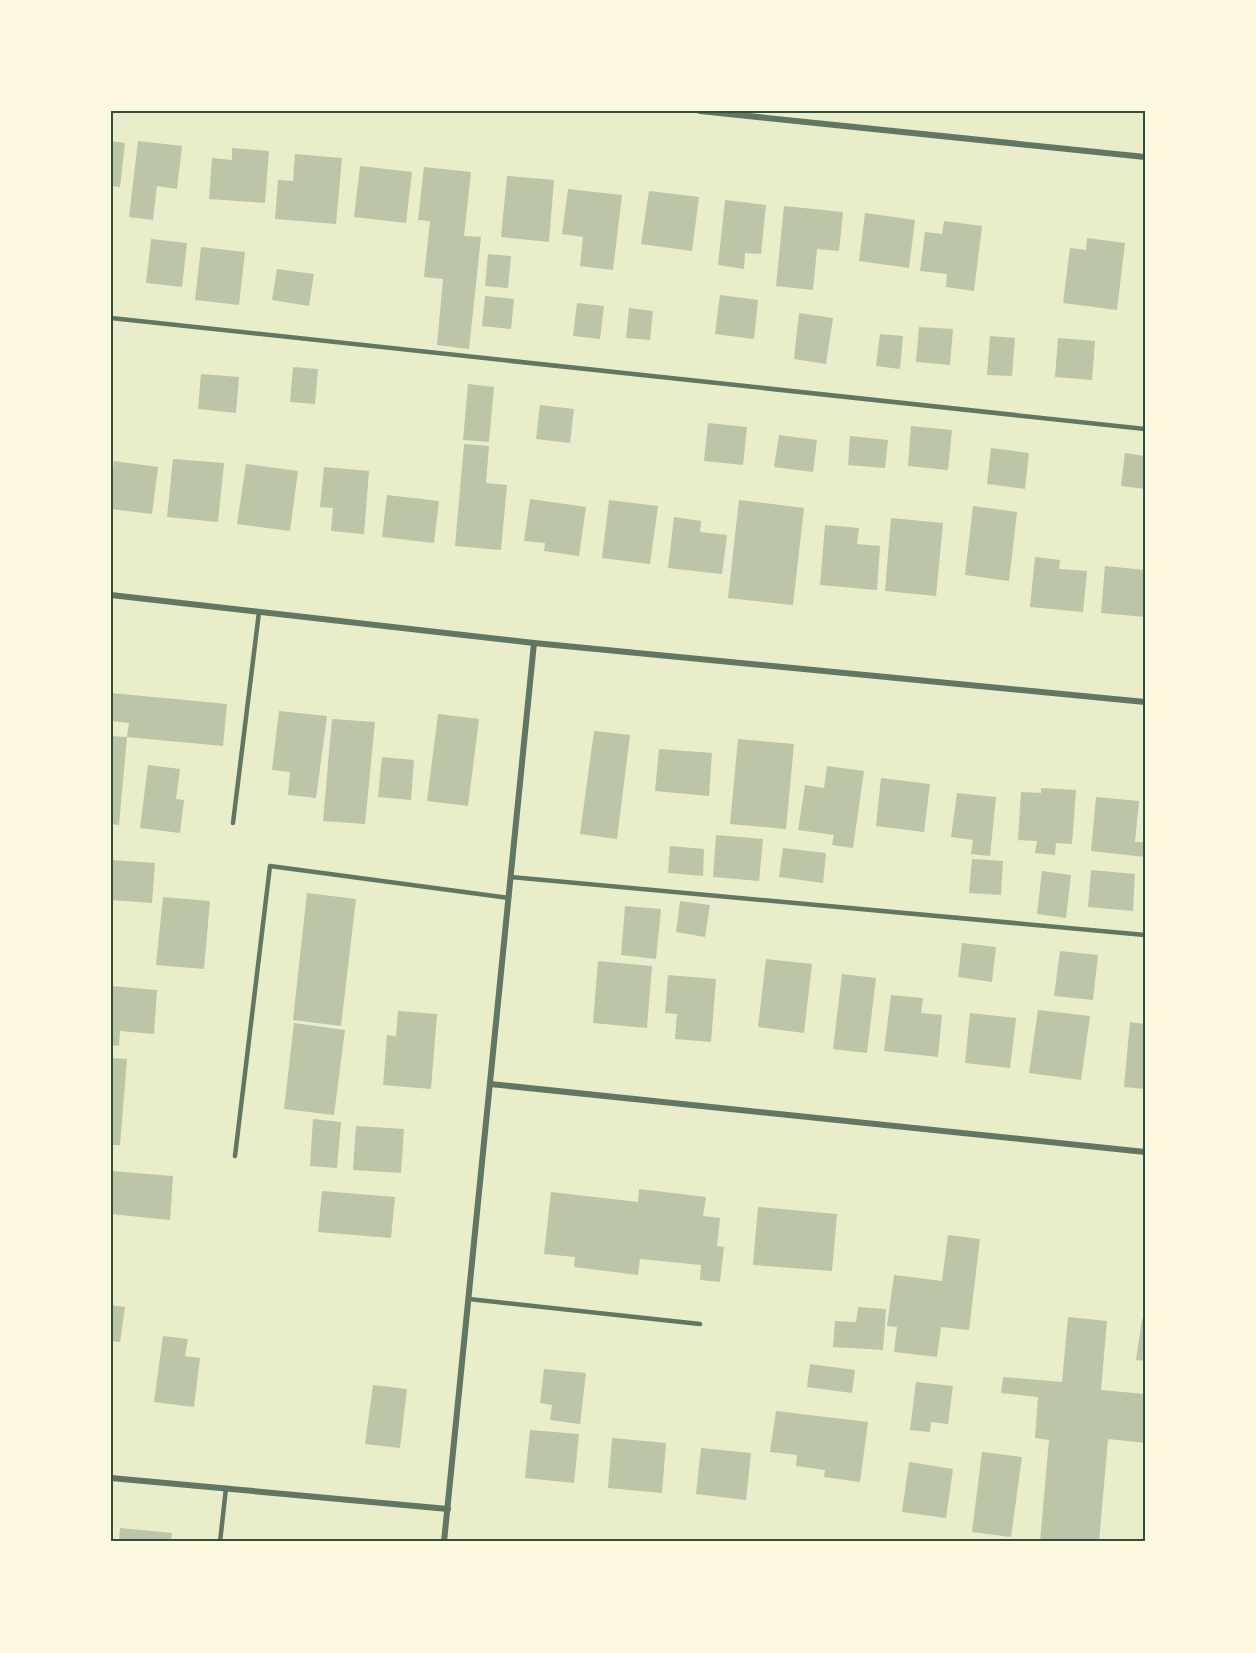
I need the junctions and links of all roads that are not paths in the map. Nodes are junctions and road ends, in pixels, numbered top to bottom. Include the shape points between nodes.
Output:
1 (700, 111) edge
2 (1145, 157) edge
3 (111, 318) edge
4 (1145, 429) edge
5 (111, 595) edge
6 (259, 612) junction
7 (534, 643) junction
8 (1145, 702) edge
9 (233, 823) dead end
10 (511, 877) junction
11 (509, 898) junction
12 (1145, 935) edge
13 (490, 1084) junction
14 (1145, 1152) edge
15 (235, 1156) dead end
16 (469, 1299) junction
17 (700, 1324) dead end
18 (111, 1478) edge
19 (226, 1488) junction
20 (448, 1509) junction
21 (220, 1542) edge
22 (444, 1542) edge

1 - 2 street
3 - 4 lane
5 - 6 street
6 - 7 street
6 - 9 lane
7 - 8 street
7 - 10 street
10 - 11 street
10 - 12 lane
11 - 13 street
11 - 15 lane via 270,866
13 - 14 street
13 - 16 street
16 - 17 lane
16 - 20 street
18 - 19 street
19 - 20 street
19 - 21 lane
20 - 22 street

